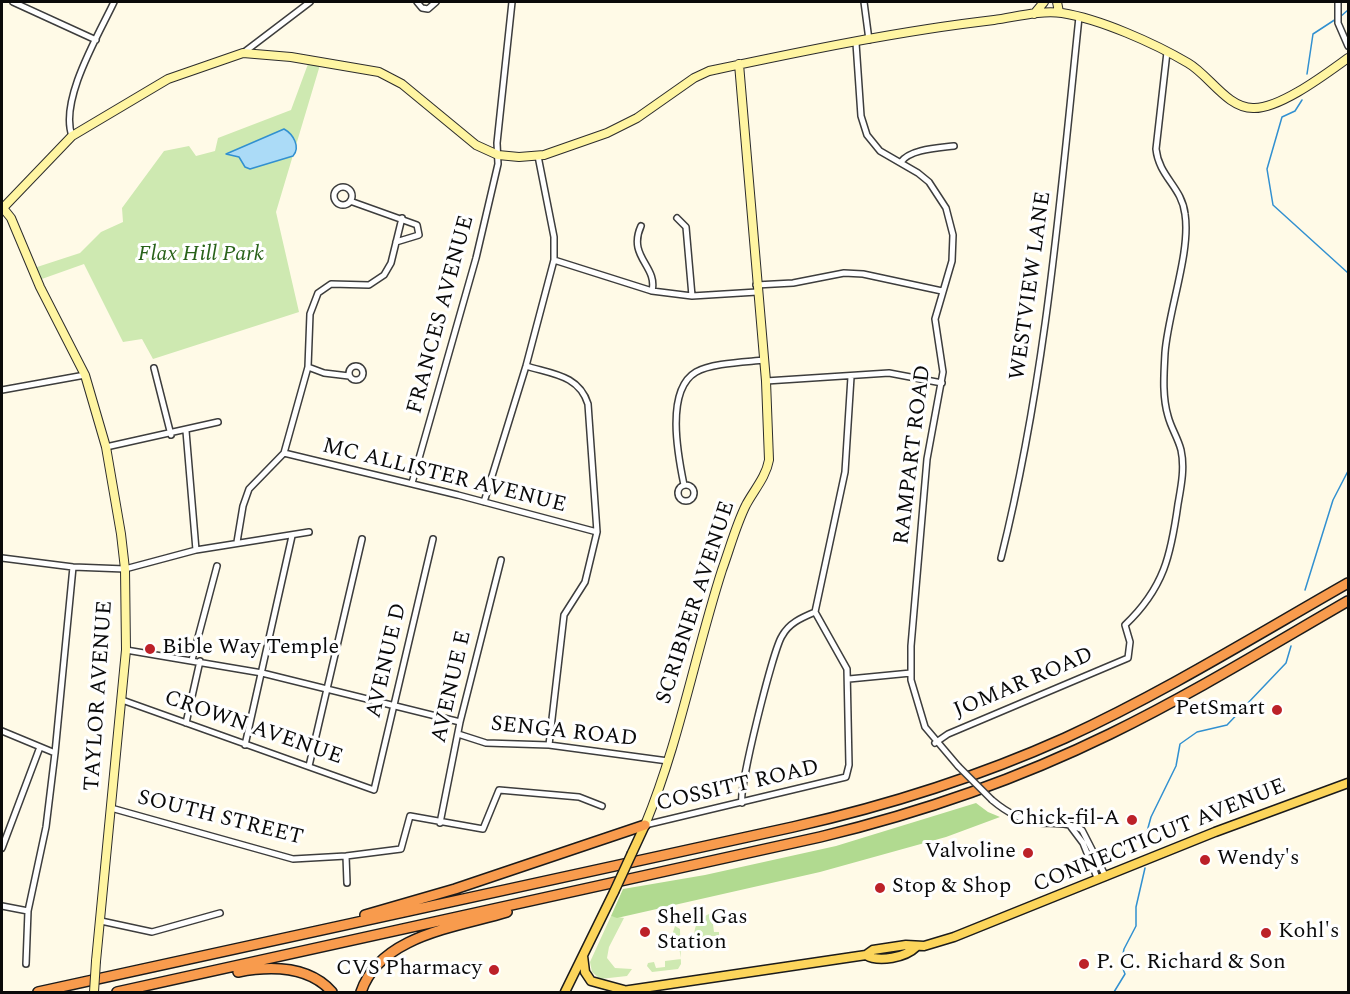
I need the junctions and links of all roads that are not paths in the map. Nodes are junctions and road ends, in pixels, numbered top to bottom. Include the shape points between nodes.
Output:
1 (16, 2) edge
2 (114, 2) edge
3 (310, 2) edge
4 (417, 2) edge
5 (436, 2) edge
6 (512, 2) edge
7 (864, 2) edge
8 (1044, 2) edge
9 (1057, 2) edge
10 (1338, 2) edge
11 (1059, 12) junction
12 (1034, 14) junction
13 (1078, 17) junction
14 (96, 40) junction
15 (869, 40) junction
16 (856, 43) junction
17 (1348, 46) edge
18 (1167, 52) junction
19 (243, 53) junction
20 (1348, 58) edge
21 (740, 64) junction
22 (72, 136) junction
23 (954, 146) dead end
24 (498, 155) junction
25 (538, 156) junction
26 (901, 162) junction
27 (350, 201) dead end
28 (2, 209) edge
29 (402, 218) junction
30 (677, 218) dead end
31 (641, 226) dead end
32 (396, 242) junction
33 (554, 260) junction
34 (757, 288) junction
35 (652, 291) junction
36 (942, 291) junction
37 (692, 296) junction
38 (764, 360) junction
39 (526, 366) junction
40 (308, 367) junction
41 (154, 368) dead end
42 (85, 375) junction
43 (350, 376) dead end
44 (851, 377) junction
45 (766, 381) junction
46 (942, 383) junction
47 (2, 390) edge
48 (218, 422) dead end
49 (186, 431) junction
50 (171, 435) junction
51 (106, 447) junction
52 (284, 453) junction
53 (412, 483) junction
54 (684, 485) dead end
55 (484, 502) junction
56 (309, 532) dead end
57 (597, 532) junction
58 (292, 536) junction
59 (362, 539) dead end
60 (434, 539) dead end
61 (237, 543) junction
62 (196, 550) junction
63 (2, 558) edge
64 (1000, 558) dead end
65 (501, 560) dead end
66 (217, 566) dead end
67 (73, 567) junction
68 (124, 569) junction
69 (1348, 583) edge
70 (1348, 601) edge
71 (815, 612) junction
72 (126, 650) junction
73 (192, 660) junction
74 (200, 661) junction
75 (262, 673) junction
76 (911, 674) junction
77 (849, 679) junction
78 (328, 689) junction
79 (122, 700) junction
80 (395, 705) junction
81 (460, 722) junction
82 (186, 723) junction
83 (2, 731) edge
84 (458, 734) junction
85 (935, 743) junction
86 (245, 745) junction
87 (549, 745) junction
88 (40, 747) junction
89 (55, 753) junction
90 (668, 761) junction
91 (309, 766) junction
92 (1348, 783) edge
93 (374, 789) joint
94 (742, 803) junction
95 (602, 806) dead end
96 (111, 808) junction
97 (440, 823) junction
98 (645, 825) junction
99 (2, 848) edge
100 (346, 856) junction
101 (1102, 878) junction
102 (346, 884) dead end
103 (578, 890) junction
104 (2, 906) edge
105 (28, 911) junction
106 (220, 913) dead end
107 (101, 921) junction
108 (251, 946) junction
109 (583, 952) junction
110 (26, 964) dead end
111 (627, 991) junction
112 (120, 992) edge
113 (38, 993) edge
114 (94, 993) edge
115 (333, 993) edge
116 (361, 993) edge
117 (565, 993) edge
118 (616, 993) edge

1 - 14 street
2 - 14 street
3 - 19 street
4 - 5 street via 428,9
6 - 24 street, FRANCES AVENUE
7 - 15 street
8 - 12 street
9 - 11 street
10 - 17 street via 1338,18
11 - 12 street
11 - 13 street
12 - 15 street
13 - 18 street
13 - 64 street, WESTVIEW LANE via 1048,319 1014,507
14 - 22 street via 70,108
15 - 16 street
16 - 21 street
16 - 26 street, RAMPART ROAD via 864,128 880,151
18 - 20 street via 1202,73 1231,99 1253,108 1295,93
18 - 85 street, JOMAR ROAD via 1156,149 1158,165 1182,199 1186,232 1165,350 1164,390 1168,415 1181,449 1182,484 1164,574 1141,610 1125,626 1130,642 1128,658
19 - 22 street via 168,79
19 - 24 street via 379,72 402,84 476,145
21 - 25 street via 701,74 623,126
21 - 34 street, SCRIBNER AVENUE
22 - 28 street
23 - 26 street via 915,153
24 - 25 street
24 - 53 street, FRANCES AVENUE via 476,258
25 - 33 street via 554,237
26 - 36 street, RAMPART ROAD via 928,182 949,217 953,252
27 - 29 street
28 - 42 street, TAYLOR AVENUE via 11,218 40,287
29 - 32 street
29 - 32 street via 417,225 419,235
30 - 37 street via 686,227
31 - 35 street via 636,237 637,252 651,276
32 - 40 street via 391,263 378,280 369,285 331,284 318,293 310,314
33 - 35 street
33 - 39 street
34 - 36 street via 863,273
34 - 37 street
34 - 38 street, SCRIBNER AVENUE
35 - 37 street
36 - 46 street, RAMPART ROAD via 934,324 943,365
38 - 45 street, SCRIBNER AVENUE
38 - 54 street via 705,368 687,379 677,411
39 - 55 street
39 - 57 street via 565,378 584,392
40 - 43 street
40 - 52 street
41 - 50 street
42 - 47 street
42 - 51 street, TAYLOR AVENUE
44 - 45 street
44 - 46 street via 889,373
44 - 71 street via 845,472
45 - 90 street, SCRIBNER AVENUE via 771,442 768,466 742,513 723,569
46 - 76 street, RAMPART ROAD via 927,459
48 - 49 street
49 - 50 street
49 - 62 street
50 - 51 street
51 - 68 street, TAYLOR AVENUE
52 - 53 street, MC ALLISTER AVENUE
52 - 61 street via 249,489
53 - 55 street, MC ALLISTER AVENUE
55 - 57 street, MC ALLISTER AVENUE
56 - 58 street
57 - 87 street via 585,582 564,615
58 - 61 street
58 - 75 street
59 - 78 street
60 - 80 street, AVENUE D
61 - 62 street
62 - 68 street
63 - 67 street
65 - 81 street, AVENUE E
66 - 73 street
67 - 68 street
67 - 89 street
68 - 72 street, TAYLOR AVENUE
69 - 108 highway via 1123,710 942,786 793,827
70 - 103 highway via 1139,720 987,786 841,832
71 - 77 street, COSSITT ROAD
71 - 94 street via 796,620 780,639 743,776
72 - 73 street
72 - 79 street, TAYLOR AVENUE
73 - 74 street
74 - 75 street
74 - 82 street
75 - 78 street
75 - 86 street
76 - 77 street
76 - 85 street, RAMPART ROAD via 917,708
77 - 94 street, COSSITT ROAD via 846,777
78 - 80 street
78 - 91 street
79 - 82 street, CROWN AVENUE
79 - 96 street, TAYLOR AVENUE
80 - 81 street
80 - 93 street, AVENUE D
81 - 84 street, AVENUE E
82 - 86 street, CROWN AVENUE
83 - 88 street
84 - 87 street, SENGA ROAD via 486,743
84 - 97 street, AVENUE E
85 - 101 street, RAMPART ROAD, bridge via 1006,810 1025,819 1077,827 1087,836
86 - 91 street, CROWN AVENUE
87 - 90 street, SENGA ROAD
88 - 89 street
88 - 99 street
89 - 105 street via 46,827
90 - 98 street, SCRIBNER AVENUE
91 - 93 street, CROWN AVENUE
92 - 101 main road, CONNECTICUT AVENUE
94 - 98 street, COSSITT ROAD
95 - 97 street via 579,797 499,790 483,829
96 - 100 street, SOUTH STREET via 293,859
96 - 107 street, TAYLOR AVENUE
97 - 100 street, SOUTH STREET via 410,816 401,849
98 - 108 highway via 455,889
98 - 109 main road, SCRIBNER AVENUE, bridge
100 - 102 street
101 - 111 main road, CONNECTICUT AVENUE via 905,954 877,959 866,955
103 - 112 highway
103 - 116 highway via 410,943 376,965
104 - 105 street
105 - 110 street
106 - 107 street via 152,932
107 - 114 street, TAYLOR AVENUE, bridge
108 - 113 highway
109 - 111 main road via 585,972 591,981
109 - 117 main road, SCRIBNER AVENUE
111 - 118 main road, CONNECTICUT AVENUE
112 - 115 highway via 251,969 276,969 307,974

